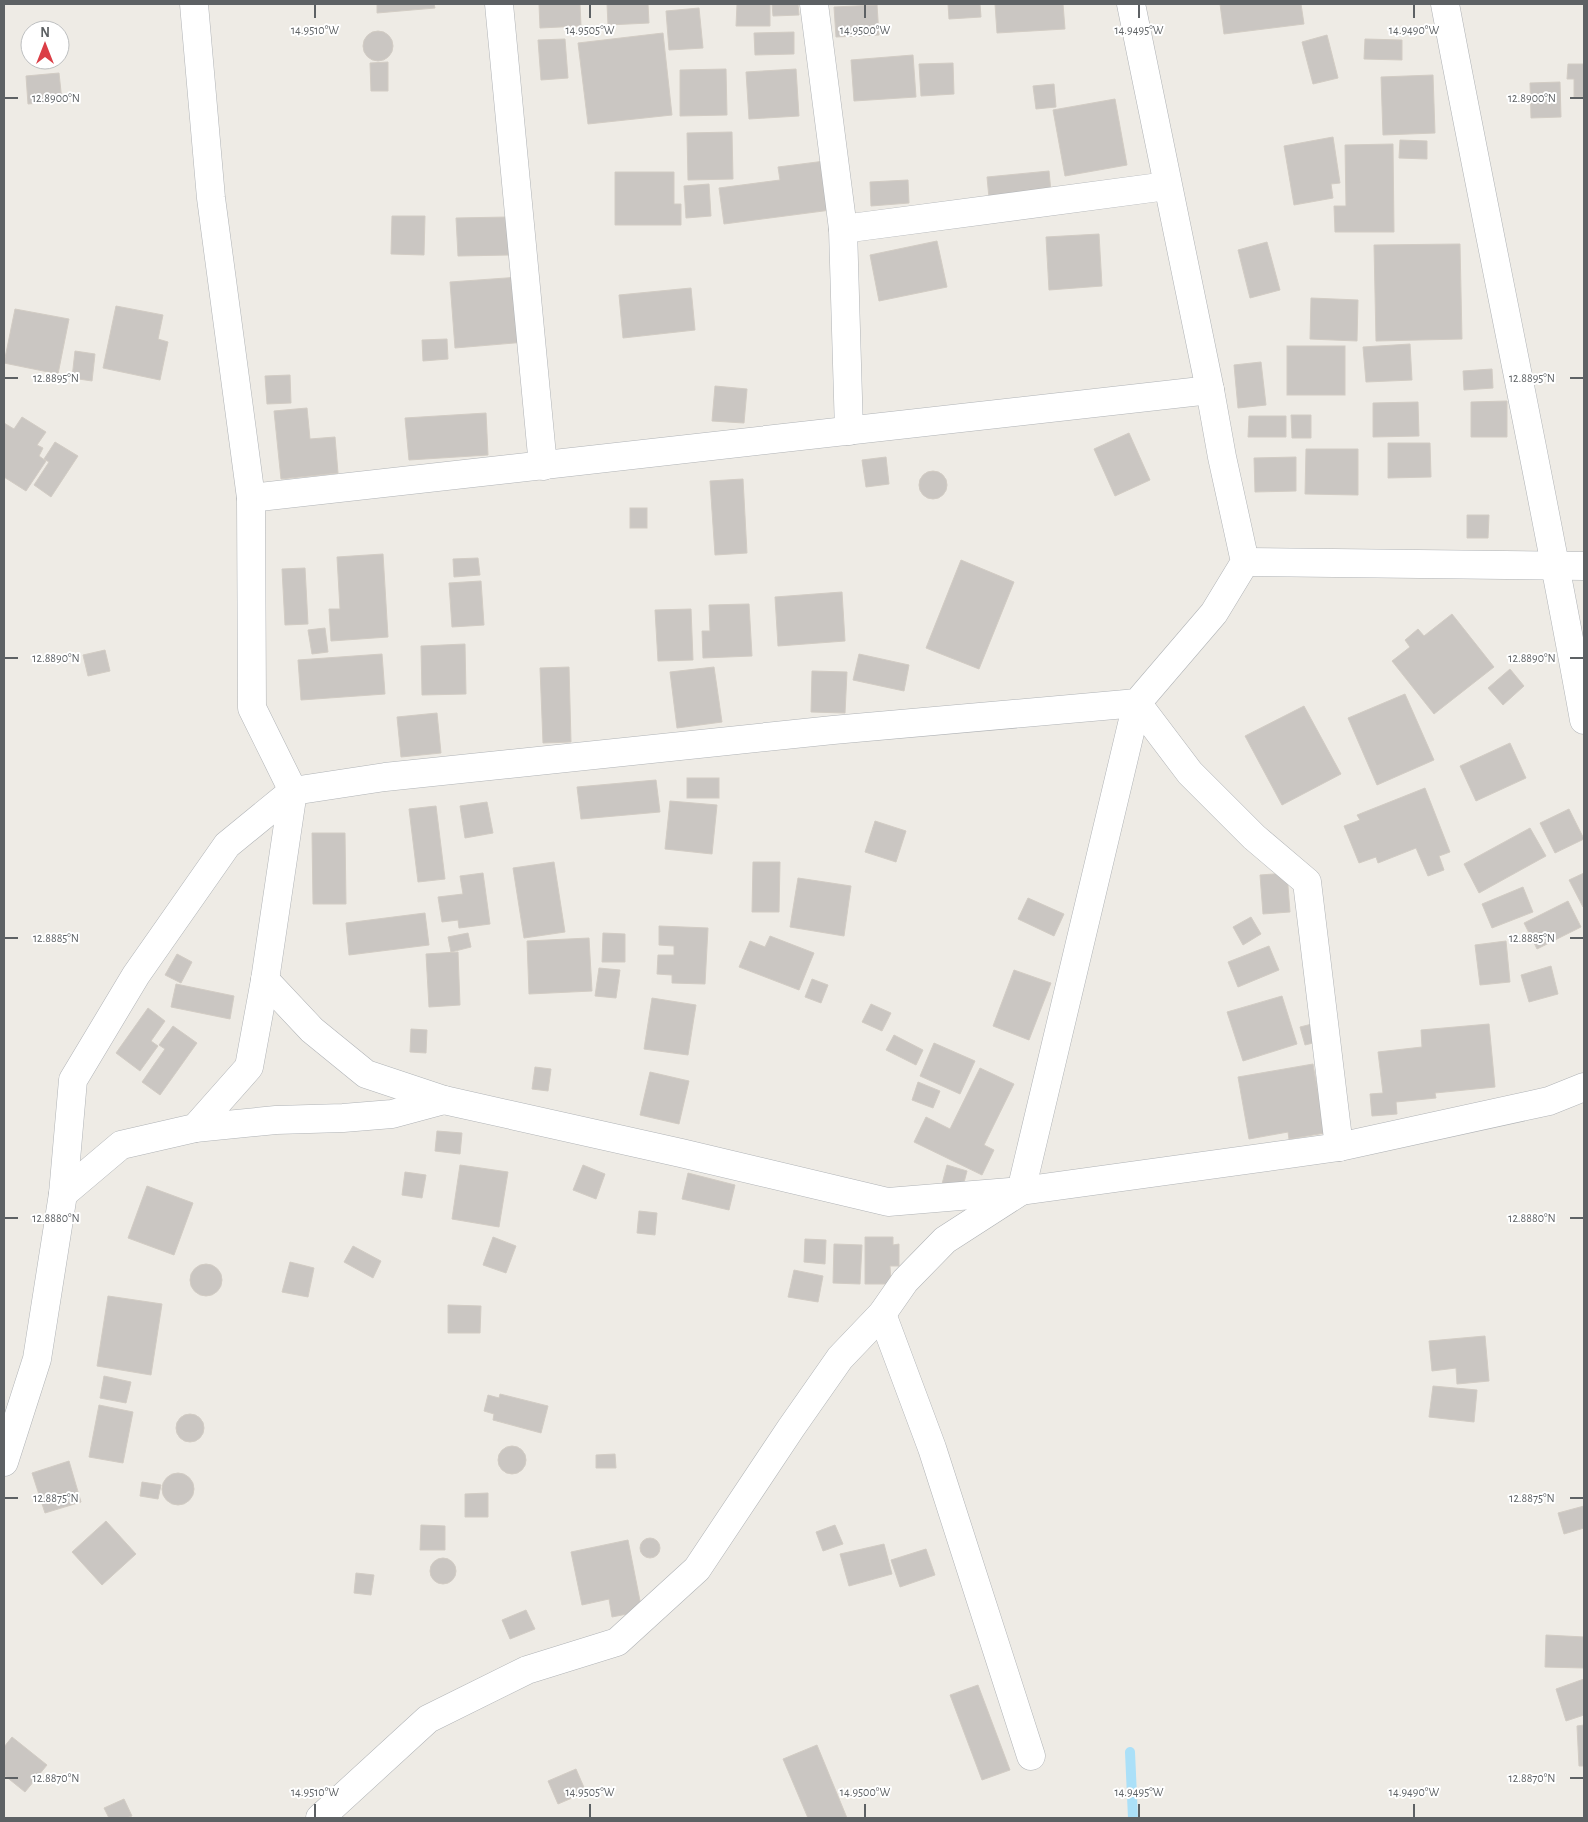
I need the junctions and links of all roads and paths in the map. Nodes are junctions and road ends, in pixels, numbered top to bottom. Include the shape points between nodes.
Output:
1 (194, 4) edge
2 (499, 4) edge
3 (814, 4) edge
4 (1131, 4) edge
5 (1445, 4) edge
6 (1167, 186) junction
7 (843, 229) junction
8 (1210, 390) junction
9 (849, 431) junction
10 (543, 466) junction
11 (251, 498) junction
12 (1245, 562) junction
13 (1556, 564) junction
14 (1584, 566) edge
15 (1137, 703) junction
16 (1584, 720) edge
17 (293, 791) junction
18 (265, 980) junction
19 (1584, 1087) edge
20 (444, 1100) junction
21 (194, 1128) junction
22 (1339, 1147) junction
23 (1021, 1192) junction
24 (63, 1194) junction
25 (882, 1314) junction
26 (4, 1462) edge
27 (1030, 1756) dead end
28 (320, 1818) edge

1 - 11 street via 211,198
2 - 10 street
3 - 7 street
4 - 6 street
5 - 13 street
6 - 7 street
6 - 8 street
7 - 9 street
8 - 9 street
8 - 12 street
9 - 10 street
10 - 11 street
11 - 17 street via 252,708
12 - 13 street
12 - 15 street via 1214,613
13 - 14 street
13 - 16 street
15 - 17 street via 794,734 385,777
15 - 22 street via 1190,773 1307,882
15 - 23 street
17 - 18 street
17 - 24 street via 227,845 136,975 73,1080
18 - 20 street via 312,1030 366,1074
18 - 21 street via 250,1067
19 - 22 street via 1548,1101
20 - 21 street via 392,1114
20 - 23 street via 888,1202
21 - 24 street via 122,1145
22 - 23 street
23 - 25 street via 945,1240 905,1281
24 - 26 street via 37,1359
25 - 27 street via 932,1448
25 - 28 street via 840,1358 697,1569 617,1642 527,1670 428,1720

